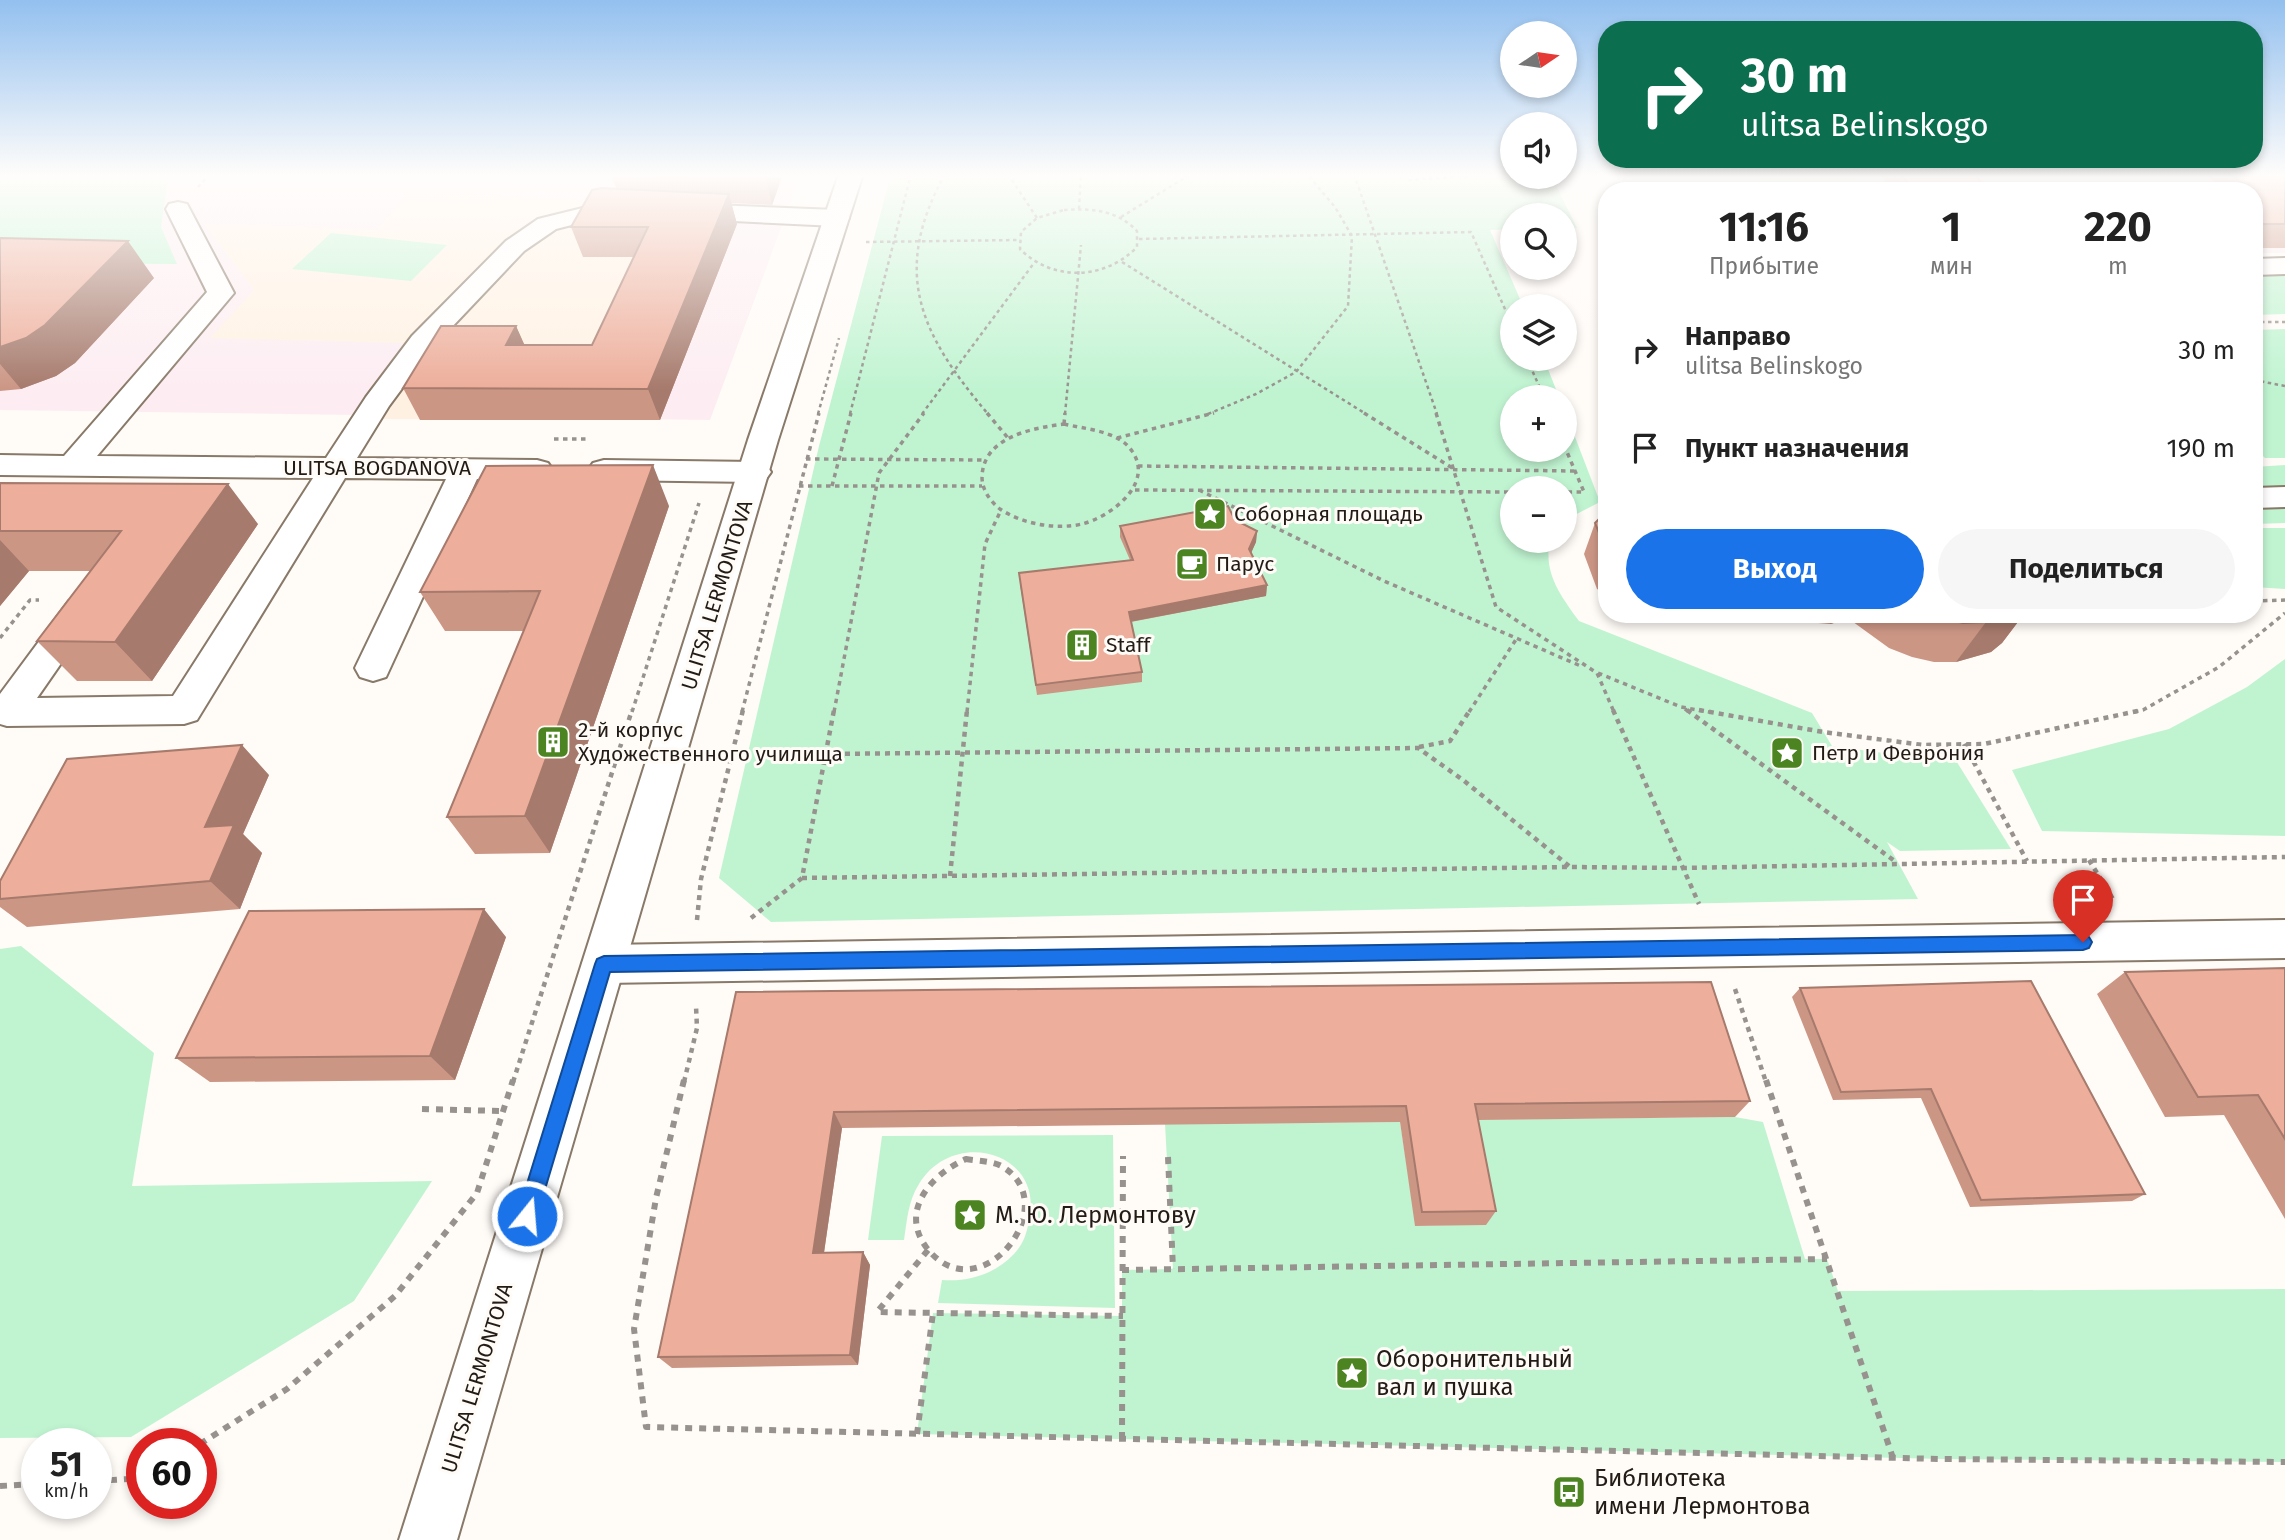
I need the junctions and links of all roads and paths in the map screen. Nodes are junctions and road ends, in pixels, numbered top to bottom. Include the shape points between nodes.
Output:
1 (1081, 245) dead end
2 (197, 246) edge
3 (514, 246) edge
4 (827, 246) edge
5 (894, 246) edge
6 (917, 246) edge
7 (1019, 246) edge
8 (1136, 246) edge
9 (1351, 246) edge
10 (1379, 246) edge
11 (1477, 246) edge
12 (1122, 262) junction
13 (1034, 263) junction
14 (2285, 266) edge
15 (2263, 267) edge
16 (1078, 272) junction
17 (1500, 298) edge
18 (2263, 322) edge
19 (2285, 322) edge
20 (840, 335) dead end
21 (954, 371) junction
22 (1296, 372) junction
23 (2263, 382) edge
24 (2285, 386) edge
25 (1064, 424) junction
26 (1009, 438) junction
27 (1117, 438) junction
28 (806, 459) junction
29 (839, 459) junction
30 (889, 459) junction
31 (986, 460) junction
32 (1572, 462) edge
33 (0, 465) edge
34 (59, 466) junction
35 (1138, 466) junction
36 (334, 468) junction
37 (466, 469) junction
38 (1456, 470) junction
39 (1576, 471) junction
40 (755, 472) junction
41 (799, 486) junction
42 (832, 486) junction
43 (877, 486) junction
44 (982, 486) junction
45 (1135, 490) junction
46 (1199, 491) junction
47 (1462, 492) junction
48 (1500, 492) edge
49 (1577, 492) edge
50 (2285, 497) edge
51 (16, 498) edge
52 (2263, 498) edge
53 (700, 500) dead end
54 (1000, 510) junction
55 (89, 600) edge
56 (2285, 600) edge
57 (2263, 601) edge
58 (2285, 613) edge
59 (1517, 638) junction
60 (373, 668) dead end
61 (1597, 673) junction
62 (1681, 707) junction
63 (1964, 744) junction
64 (1418, 748) junction
65 (962, 753) junction
66 (825, 754) junction
67 (2285, 857) edge
68 (2026, 861) junction
69 (1896, 862) junction
70 (1569, 867) junction
71 (1681, 868) junction
72 (950, 876) junction
73 (802, 878) junction
74 (2285, 939) edge
75 (1721, 948) junction
76 (694, 963) junction
77 (604, 964) junction
78 (422, 1109) dead end
79 (501, 1111) junction
80 (1124, 1156) dead end
81 (1168, 1157) dead end
82 (928, 1250) junction
83 (1827, 1259) junction
84 (1173, 1269) junction
85 (1122, 1270) junction
86 (933, 1312) junction
87 (1123, 1316) junction
88 (217, 1433) edge
89 (917, 1434) junction
90 (1122, 1439) junction
91 (1893, 1458) junction
92 (2285, 1462) edge
93 (21, 1485) edge
94 (0, 1486) edge
95 (428, 1540) edge

1 - 16 path
2 - 34 street via 222,293
3 - 36 street via 422,342
4 - 40 street, ULITSA LERMONTOVA
5 - 29 path
6 - 21 path via 922,312
7 - 13 path
8 - 12 path
9 - 22 path via 1348,306
10 - 38 path
11 - 17 path
12 - 16 path
12 - 22 path
13 - 16 path
13 - 21 path
14 - 15 street
16 - 25 path
18 - 19 path
20 - 28 path
21 - 26 path
21 - 30 path
22 - 27 path via 1213,413
22 - 38 path
23 - 24 path
25 - 26 path via 1034,428
25 - 27 path
26 - 31 path
27 - 35 path via 1129,448
28 - 29 path
28 - 41 path
29 - 30 path
29 - 42 path
30 - 31 path
30 - 43 path
31 - 44 path
32 - 39 path
33 - 34 street, ULITSA BOGDANOVA
34 - 36 street, ULITSA BOGDANOVA
34 - 51 street
35 - 38 path
35 - 45 path
36 - 37 street, ULITSA BOGDANOVA
36 - 55 street via 184,710 7,712
37 - 40 street, ULITSA BOGDANOVA
37 - 60 street
38 - 39 path
38 - 47 path
39 - 49 path via 1584,492
40 - 77 street, ULITSA LERMONTOVA
41 - 42 path
41 - 76 path via 701,879
42 - 43 path
43 - 44 path
43 - 66 path
44 - 54 path
45 - 46 path
45 - 54 path via 1112,512 1076,525 1022,521
46 - 47 path
46 - 59 path via 1384,582
47 - 48 path
47 - 61 path via 1496,607
50 - 52 street
53 - 79 path
54 - 65 path via 985,544
56 - 57 path
58 - 63 path via 2218,667 2143,710
59 - 61 path
59 - 64 path via 1450,741
61 - 62 path
61 - 71 path
62 - 63 path via 1823,732 1910,743
62 - 69 path
63 - 68 path
64 - 65 path
64 - 70 path
65 - 66 path
65 - 72 path
66 - 73 path
67 - 68 path
68 - 69 path
69 - 71 path
70 - 71 path
70 - 72 path
71 - 75 path
72 - 73 path
73 - 76 path
74 - 75 street
75 - 76 street
75 - 83 path
76 - 77 street
76 - 89 path via 697,1028 656,1198 634,1329 646,1427
77 - 95 street, ULITSA LERMONTOVA
78 - 79 path
79 - 88 path via 477,1193 396,1296 287,1389
80 - 85 path
81 - 84 path
82 - 82 path via 952,1267 971,1269 1006,1253 1025,1218 1024,1199 1010,1172 997,1163 966,1159 936,1174 917,1207 916,1226
82 - 86 path via 877,1312
83 - 84 path
83 - 91 path
84 - 85 path
85 - 87 path
86 - 87 path
86 - 89 path
87 - 90 path
89 - 90 path
90 - 91 path
91 - 92 path
93 - 94 path

